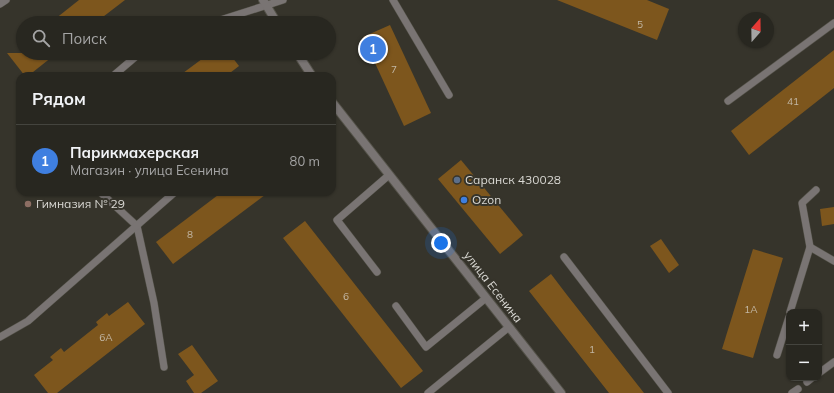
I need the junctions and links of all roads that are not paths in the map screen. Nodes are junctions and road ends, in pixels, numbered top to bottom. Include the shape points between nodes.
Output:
1 (6, 0) edge
2 (283, 0) edge
3 (393, 0) edge
4 (264, 3) edge
5 (0, 4) edge
6 (230, 16) edge
7 (272, 16) edge
8 (834, 24) edge
9 (132, 60) edge
10 (302, 60) edge
11 (118, 72) edge
12 (309, 72) edge
13 (449, 95) dead end
14 (728, 101) dead end
15 (336, 107) edge
16 (390, 175) junction
17 (816, 190) dead end
18 (104, 196) edge
19 (170, 196) edge
20 (137, 226) junction
21 (810, 248) junction
22 (564, 257) dead end
23 (834, 261) edge
24 (377, 272) dead end
25 (486, 298) junction
26 (396, 306) dead end
27 (791, 309) edge
28 (786, 326) edge
29 (509, 327) junction
30 (0, 336) edge
31 (777, 355) dead end
32 (834, 362) edge
33 (164, 367) dead end
34 (822, 371) edge
35 (428, 393) edge
36 (561, 393) edge
37 (668, 393) edge

1 - 5 lane
2 - 4 lane
3 - 13 lane
4 - 6 lane
4 - 7 street
8 - 14 lane
9 - 11 lane
10 - 12 street
15 - 16 street, улица Есенина
16 - 24 lane via 337,220
16 - 25 street, улица Есенина
17 - 21 lane via 802,203
18 - 20 lane
19 - 20 lane via 146,215
20 - 30 lane via 28,321
20 - 33 lane via 154,303
21 - 23 lane
21 - 27 lane
22 - 37 lane
25 - 26 lane via 426,347
25 - 29 street, улица Есенина
28 - 31 lane
29 - 35 lane
29 - 36 street, улица Есенина
32 - 34 lane

